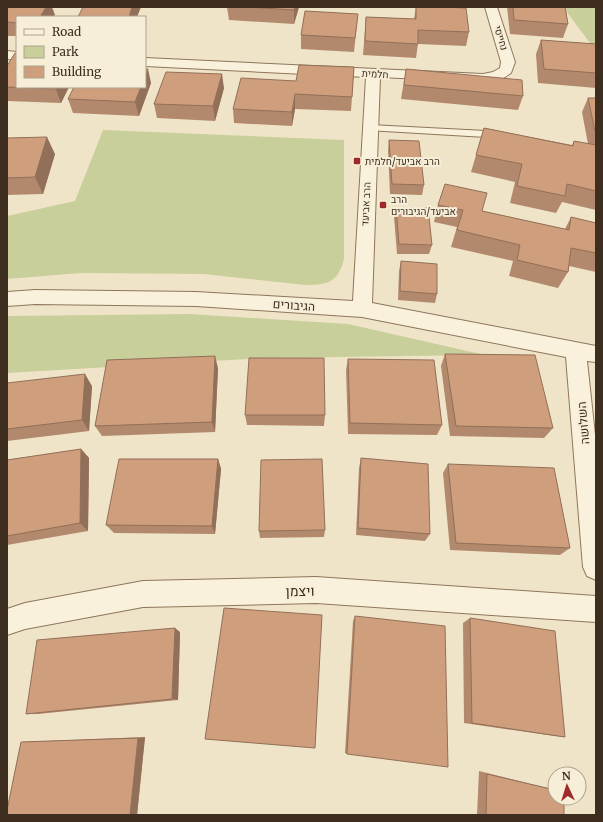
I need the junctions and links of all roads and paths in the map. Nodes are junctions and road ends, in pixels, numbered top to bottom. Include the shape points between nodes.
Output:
1 (491, 7) edge
2 (146, 62) edge
3 (506, 70) joint
4 (372, 74) junction
5 (370, 128) junction
6 (507, 139) edge
7 (7, 299) edge
8 (362, 309) junction
9 (586, 353) edge
10 (596, 567) edge
11 (596, 609) edge
12 (7, 622) edge

1 - 3 street, נחייסי via 508,62
2 - 4 street, חלמית
3 - 4 street, חלמית via 497,76 483,78
4 - 5 street, הרב אביעד
5 - 6 lane via 486,134
5 - 8 street, הרב אביעד
7 - 8 street, הגיבורים via 196,299
8 - 9 street, הגיבורים
9 - 10 street, השלושה
11 - 12 street, ויצמן via 316,590 143,594 24,616

